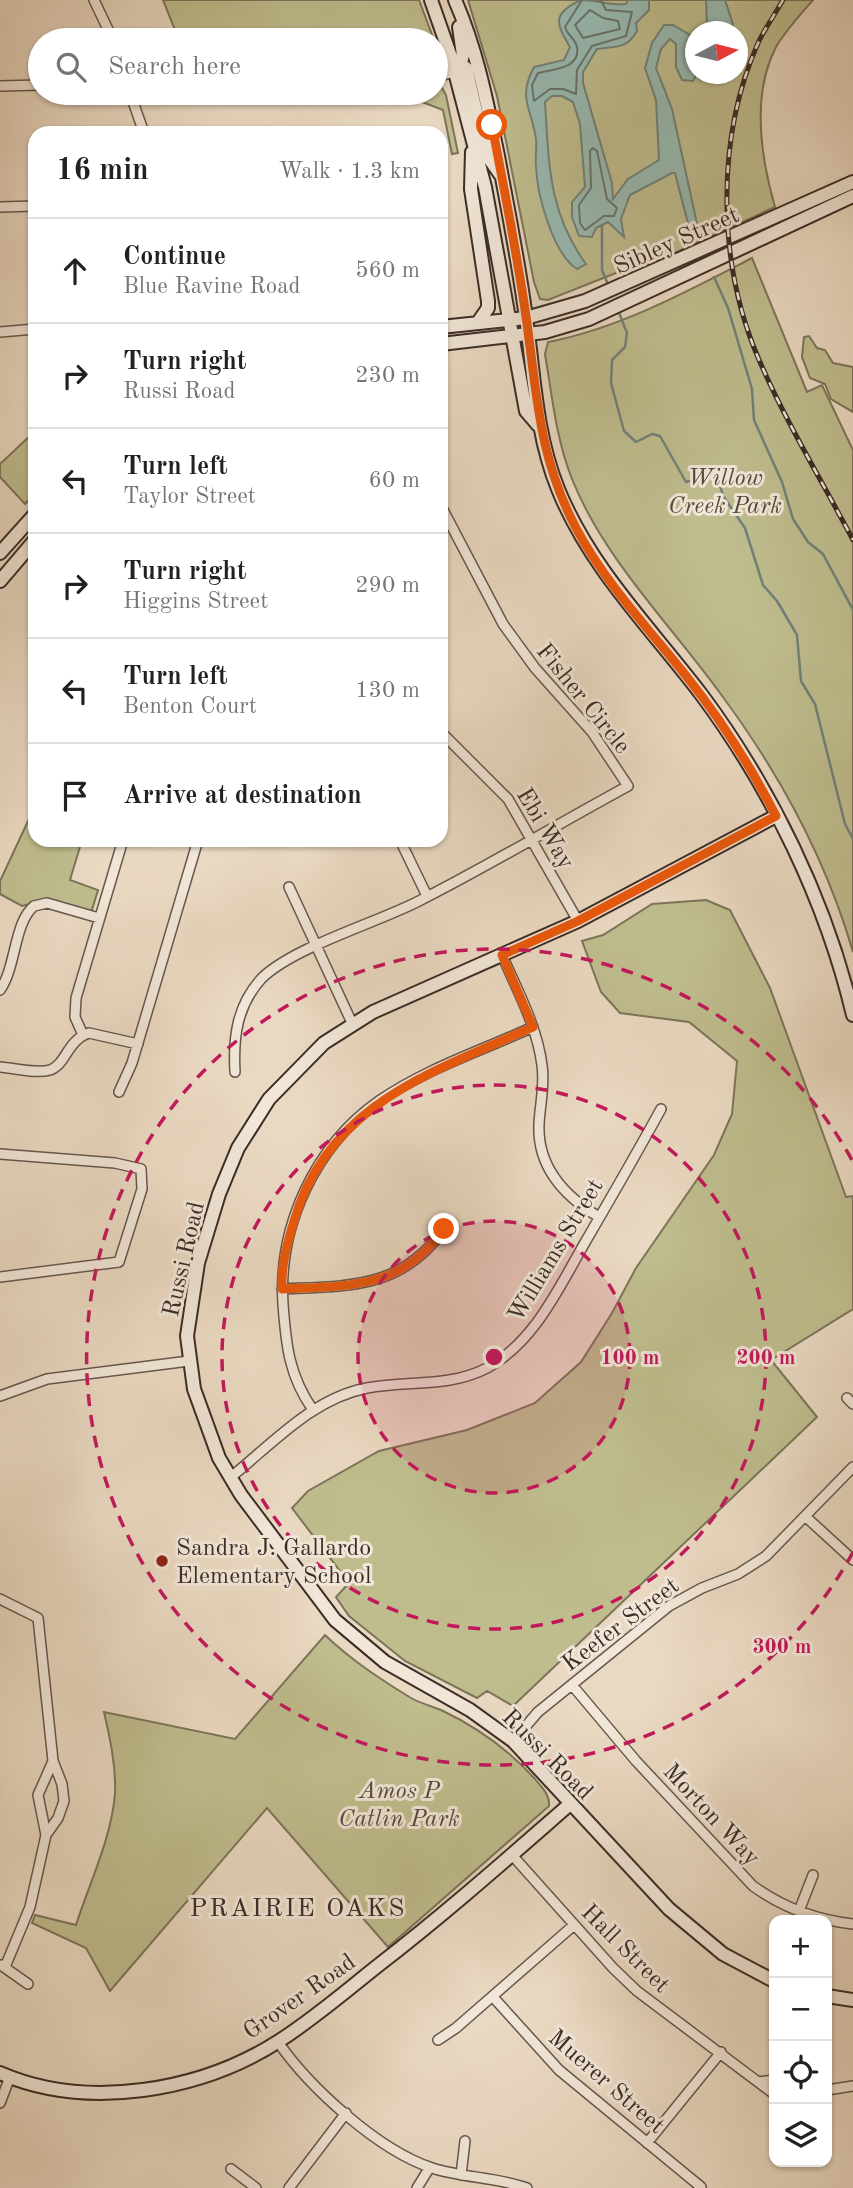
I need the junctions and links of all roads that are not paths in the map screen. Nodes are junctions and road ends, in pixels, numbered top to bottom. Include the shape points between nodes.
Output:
1 (94, 0) edge
2 (430, 0) edge
3 (458, 3) edge
4 (107, 28) edge
5 (441, 28) edge
6 (448, 44) edge
7 (448, 63) edge
8 (456, 64) junction
9 (448, 69) edge
10 (28, 85) edge
11 (0, 86) edge
12 (134, 105) edge
13 (142, 126) edge
14 (472, 146) junction
15 (502, 177) junction
16 (853, 182) edge
17 (853, 196) edge
18 (28, 206) edge
19 (0, 208) edge
20 (526, 318) junction
21 (510, 320) junction
22 (479, 321) junction
23 (448, 326) edge
24 (28, 330) edge
25 (0, 332) edge
26 (527, 334) junction
27 (512, 336) junction
28 (448, 343) edge
29 (538, 425) junction
30 (448, 519) edge
31 (28, 522) edge
32 (28, 548) edge
33 (0, 553) edge
34 (0, 581) edge
35 (448, 739) edge
36 (776, 816) junction
37 (533, 839) junction
38 (121, 847) edge
39 (196, 847) edge
40 (404, 847) edge
41 (289, 887) dead end
42 (428, 896) junction
43 (99, 918) junction
44 (578, 921) junction
45 (317, 947) junction
46 (502, 955) junction
47 (0, 990) edge
48 (853, 1015) edge
49 (352, 1023) junction
50 (533, 1027) junction
51 (83, 1035) junction
52 (138, 1044) junction
53 (0, 1067) edge
54 (234, 1072) dead end
55 (119, 1092) dead end
56 (662, 1109) dead end
57 (0, 1154) edge
58 (600, 1217) junction
59 (444, 1229) dead end
60 (0, 1277) edge
61 (282, 1289) junction
62 (188, 1361) junction
63 (0, 1396) edge
64 (313, 1410) junction
65 (853, 1467) edge
66 (231, 1477) junction
67 (806, 1517) junction
68 (853, 1560) edge
69 (0, 1599) edge
70 (572, 1685) junction
71 (513, 1741) junction
72 (53, 1761) junction
73 (570, 1804) junction
74 (46, 1835) junction
75 (512, 1855) junction
76 (813, 1875) dead end
77 (799, 1911) junction
78 (853, 1924) edge
79 (574, 1925) junction
80 (2, 1965) edge
81 (769, 1978) edge
82 (28, 1984) dead end
83 (493, 1997) junction
84 (832, 1997) edge
85 (853, 2000) edge
86 (438, 2040) dead end
87 (278, 2042) junction
88 (721, 2052) junction
89 (5, 2075) edge
90 (769, 2081) edge
91 (758, 2082) junction
92 (853, 2086) edge
93 (832, 2088) edge
94 (769, 2090) edge
95 (0, 2103) edge
96 (345, 2113) junction
97 (465, 2141) dead end
98 (647, 2143) junction
99 (429, 2167) junction
100 (231, 2169) dead end
101 (461, 2175) junction
102 (701, 2187) edge
103 (256, 2188) edge
104 (289, 2188) edge
105 (417, 2188) edge
106 (527, 2188) edge

1 - 4 street
2 - 5 street
3 - 8 street
3 - 15 street via 483,85
6 - 8 street
7 - 8 street
8 - 9 street
8 - 14 street
8 - 15 street via 470,78 486,154
10 - 11 street
12 - 13 street
14 - 21 street via 485,187
14 - 22 street via 469,177 488,301
15 - 20 street
16 - 20 street, Sibley Street via 629,284
17 - 26 street, Sibley Street via 607,312
18 - 19 street
20 - 21 street, Sibley Street
20 - 26 street
21 - 22 street, Sibley Street
21 - 27 street
22 - 23 street, Sibley Street
24 - 25 street
26 - 27 street, Sibley Street
26 - 29 street via 540,408
27 - 28 street, Sibley Street
27 - 29 street via 526,411
29 - 36 street via 558,488 585,544 703,697
30 - 37 street, Fisher Circle via 503,624 592,732 628,786
31 - 33 street
32 - 34 street
35 - 37 street, Ebi Way via 508,799
36 - 44 street, Russi Road
36 - 48 street via 822,916
37 - 42 street, Fisher Circle
37 - 44 street, Ebi Way
38 - 43 street
39 - 52 street
40 - 42 street
41 - 45 street
42 - 45 street, Fisher Circle
43 - 47 street via 47,903 34,906
43 - 51 street via 75,1004
44 - 46 street, Russi Road
45 - 49 street
45 - 54 street, Fisher Circle via 273,969 254,989 236,1027
46 - 49 street, Russi Road
46 - 50 street
49 - 62 street, Russi Road via 289,1075 238,1148 198,1263 187,1336
50 - 58 street via 542,1065 540,1136 546,1161 567,1194
50 - 61 street via 399,1089 350,1126 325,1156 303,1196 286,1249
51 - 52 street via 103,1034
51 - 53 street via 50,1070
52 - 55 street
56 - 58 street, Williams Street
57 - 60 street via 141,1169 142,1189 119,1262
58 - 64 street, Williams Street via 538,1321 501,1359 460,1379 367,1388
59 - 61 street via 420,1257 387,1277 355,1285
61 - 64 street via 288,1361 298,1389
62 - 63 street via 47,1379
62 - 66 street, Russi Road via 200,1413
64 - 66 street, Williams Street
65 - 67 street, Keefer Street
66 - 71 street, Russi Road via 317,1599 349,1634 385,1662 470,1710
67 - 68 street
67 - 70 street, Keefer Street via 752,1566 669,1606
69 - 72 street via 38,1618
70 - 71 street, Keefer Street via 538,1712
70 - 77 street, Morton Way via 736,1870 771,1899
71 - 73 street, Russi Road
72 - 74 street via 38,1795
72 - 74 street via 64,1801
73 - 75 street, Grover Road
73 - 81 street, Russi Road via 690,1929 723,1954
74 - 80 street via 30,1907
75 - 79 street, Hall Street
75 - 87 street, Grover Road via 444,1915
76 - 77 street
77 - 78 street, Morton Way
79 - 83 street
79 - 88 street, Hall Street via 637,1991
80 - 82 street
83 - 86 street
83 - 98 street, Muerer Street via 559,2070
84 - 85 street
87 - 89 street, Grover Road via 217,2072 150,2089 69,2090
87 - 96 street via 303,2076
88 - 91 street, Hall Street
88 - 98 street
89 - 95 street
90 - 91 street
91 - 94 street, Hall Street
92 - 93 street
96 - 99 street via 400,2153
96 - 104 street
97 - 101 street
98 - 102 street, Muerer Street
99 - 101 street
99 - 105 street
100 - 103 street
101 - 106 street

